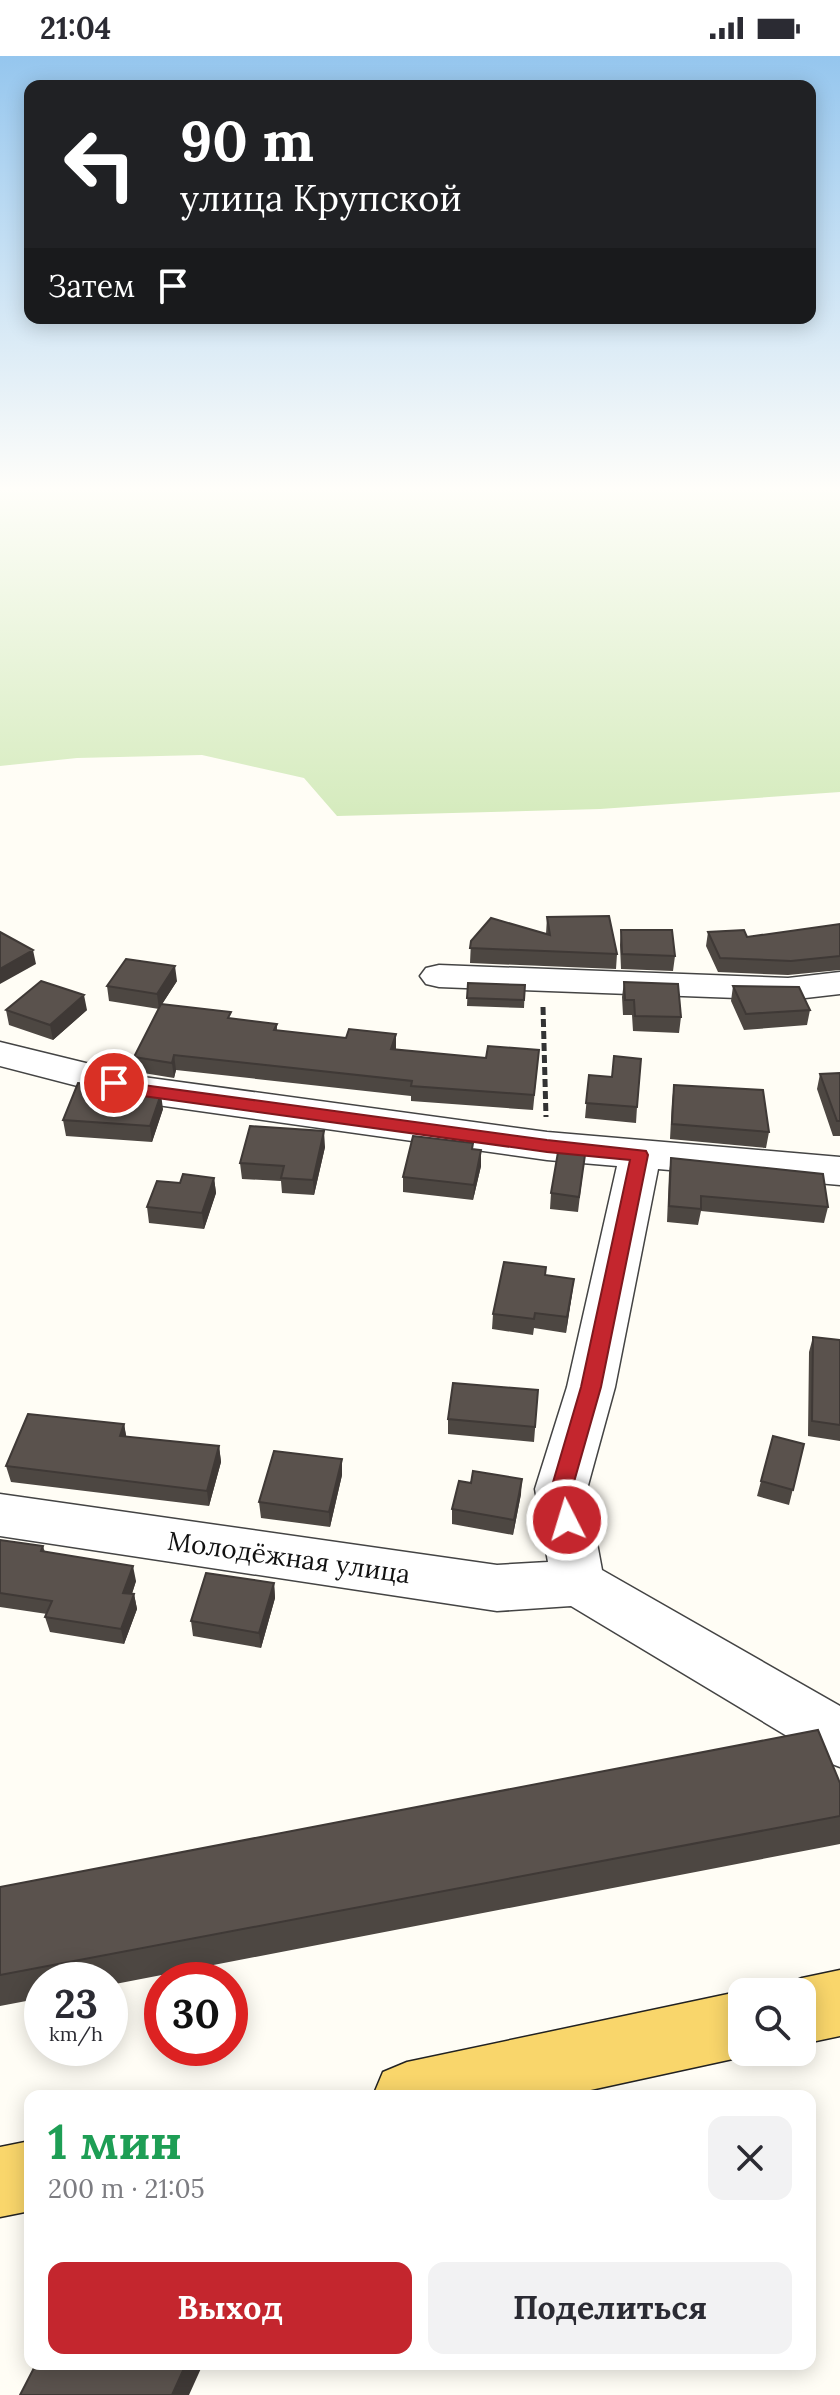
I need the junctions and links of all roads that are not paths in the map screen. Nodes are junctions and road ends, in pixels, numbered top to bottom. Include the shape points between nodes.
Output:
1 (439, 976) dead end
2 (840, 983) edge
3 (0, 1054) edge
4 (640, 1155) junction
5 (840, 1171) edge
6 (0, 1515) edge
7 (578, 1583) junction
8 (840, 1740) edge
9 (840, 2003) edge
10 (816, 2008) edge
11 (728, 2027) edge
12 (435, 2090) edge
13 (24, 2177) edge
14 (0, 2182) edge

1 - 2 street via 788,989
3 - 4 street via 143,1090
4 - 5 street
4 - 7 street via 591,1387 561,1489
6 - 7 street, Молодёжная улица via 497,1588
7 - 8 street
9 - 10 main road
11 - 12 main road
13 - 14 main road

